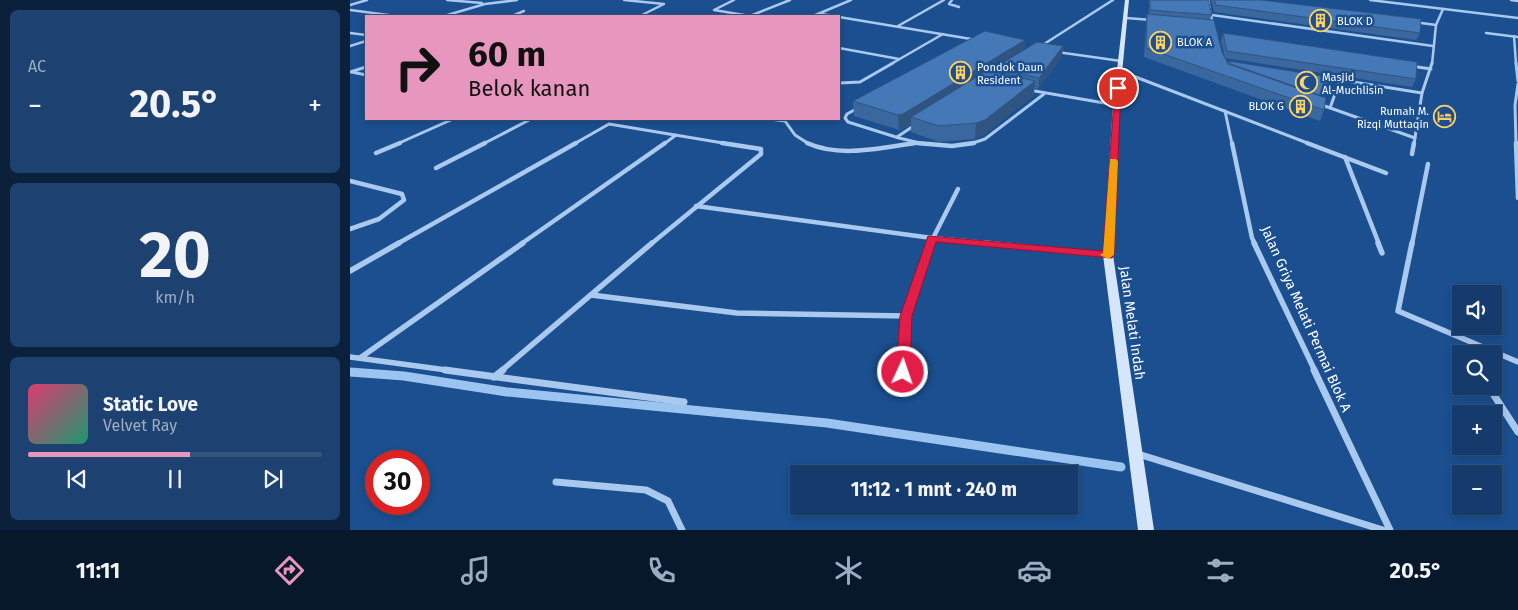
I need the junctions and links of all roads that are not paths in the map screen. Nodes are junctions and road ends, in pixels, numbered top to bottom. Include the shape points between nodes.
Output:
1 (367, 0) edge
2 (447, 0) edge
3 (517, 0) edge
4 (624, 0) edge
5 (734, 0) edge
6 (790, 0) edge
7 (851, 0) edge
8 (944, 0) edge
9 (952, 0) edge
10 (1113, 0) edge
11 (1127, 0) edge
12 (1208, 0) edge
13 (1370, 0) edge
14 (1511, 0) edge
15 (1518, 1) edge
16 (485, 4) junction
17 (350, 5) edge
18 (959, 7) dead end
19 (1443, 9) junction
20 (350, 10) edge
21 (524, 11) dead end
22 (819, 14) joint
23 (388, 15) edge
24 (447, 15) edge
25 (514, 15) edge
26 (642, 15) edge
27 (744, 15) edge
28 (752, 15) edge
29 (825, 15) edge
30 (1212, 15) junction
31 (840, 18) edge
32 (1126, 18) junction
33 (1518, 18) edge
34 (1154, 20) edge
35 (1407, 21) edge
36 (1436, 25) junction
37 (897, 27) junction
38 (1215, 29) edge
39 (350, 33) edge
40 (1486, 33) dead end
41 (944, 34) junction
42 (365, 35) edge
43 (1516, 36) edge
44 (365, 41) edge
45 (970, 44) edge
46 (350, 46) edge
47 (1433, 46) junction
48 (840, 48) edge
49 (1045, 50) edge
50 (1054, 52) edge
51 (1516, 56) edge
52 (900, 59) junction
53 (1120, 66) junction
54 (1410, 66) edge
55 (365, 67) edge
56 (1431, 69) junction
57 (350, 72) edge
58 (365, 75) edge
59 (1320, 77) edge
60 (1340, 80) junction
61 (840, 83) edge
62 (1518, 83) edge
63 (1025, 89) edge
64 (1422, 93) junction
65 (1044, 94) junction
66 (1311, 101) edge
67 (864, 104) edge
68 (1116, 105) junction
69 (1517, 106) edge
70 (1330, 108) junction
71 (1225, 111) junction
72 (451, 120) edge
73 (530, 120) edge
74 (786, 120) edge
75 (921, 121) edge
76 (676, 134) junction
77 (897, 137) junction
78 (1415, 138) junction
79 (1517, 138) edge
80 (918, 142) junction
81 (376, 153) dead end
82 (1412, 154) dead end
83 (1345, 157) junction
84 (1428, 164) dead end
85 (436, 168) dead end
86 (1386, 173) dead end
87 (1518, 180) edge
88 (350, 181) edge
89 (958, 189) dead end
90 (1518, 198) edge
91 (696, 206) junction
92 (350, 229) edge
93 (932, 238) junction
94 (1382, 254) dead end
95 (1108, 255) junction
96 (350, 271) edge
97 (591, 295) junction
98 (906, 316) junction
99 (350, 357) edge
100 (360, 358) junction
101 (1518, 362) edge
102 (903, 372) dead end
103 (494, 377) junction
104 (1494, 395) edge
105 (684, 402) dead end
106 (1518, 432) edge
107 (1135, 453) junction
108 (556, 482) dead end
109 (682, 530) edge
110 (1146, 530) edge
111 (1383, 530) edge
112 (1390, 530) edge

1 - 17 street
2 - 16 street
3 - 16 street
4 - 26 street via 664,4
5 - 27 street via 714,10
6 - 28 street
7 - 22 street
8 - 37 street
9 - 18 street via 949,4
10 - 49 street via 1035,49
11 - 32 main road, Jalan Melati Indah
12 - 30 street
13 - 19 street
14 - 15 street
16 - 24 street
19 - 33 street
19 - 36 street
20 - 23 street
21 - 25 street
22 - 29 street
30 - 38 street
30 - 47 street
31 - 37 street
32 - 34 street
32 - 53 main road, Jalan Melati Indah
35 - 36 street
36 - 47 street
37 - 41 street
39 - 42 street
40 - 43 street
41 - 45 street via 978,40
41 - 52 street
43 - 51 street
44 - 46 street
47 - 56 street
48 - 52 street
50 - 53 street
51 - 62 street
52 - 61 street via 860,82
53 - 68 main road, Jalan Melati Indah
53 - 71 street
54 - 56 street
55 - 57 street
56 - 64 street
57 - 58 street
59 - 60 street
60 - 64 street
60 - 70 street
62 - 69 street
63 - 65 street
64 - 78 street
65 - 68 street
65 - 80 street via 992,135 976,143 940,146
66 - 70 street
67 - 77 street via 847,114 848,122
68 - 95 main road, Jalan Melati Indah
69 - 79 street
70 - 78 street
71 - 83 street
71 - 112 street, Jalan Griya Melati Permai Blok A via 1252,238
72 - 81 street
73 - 85 street
74 - 80 street via 788,128 812,147 853,151
75 - 77 street
76 - 91 street via 762,151
76 - 96 street via 606,125
76 - 100 street
77 - 80 street
78 - 82 street
79 - 87 street
83 - 86 street
83 - 94 street
84 - 101 street via 1398,311
87 - 90 street
88 - 92 street via 402,194 404,200 396,209 373,222
89 - 93 street
91 - 93 street
91 - 97 street
93 - 95 street
93 - 98 street
95 - 107 main road, Jalan Melati Indah
97 - 98 street via 737,313
97 - 103 street
98 - 102 street
99 - 100 street
100 - 103 street
103 - 105 street
104 - 106 street
107 - 110 main road, Jalan Melati Indah
107 - 111 street
108 - 109 street via 646,490 668,501

